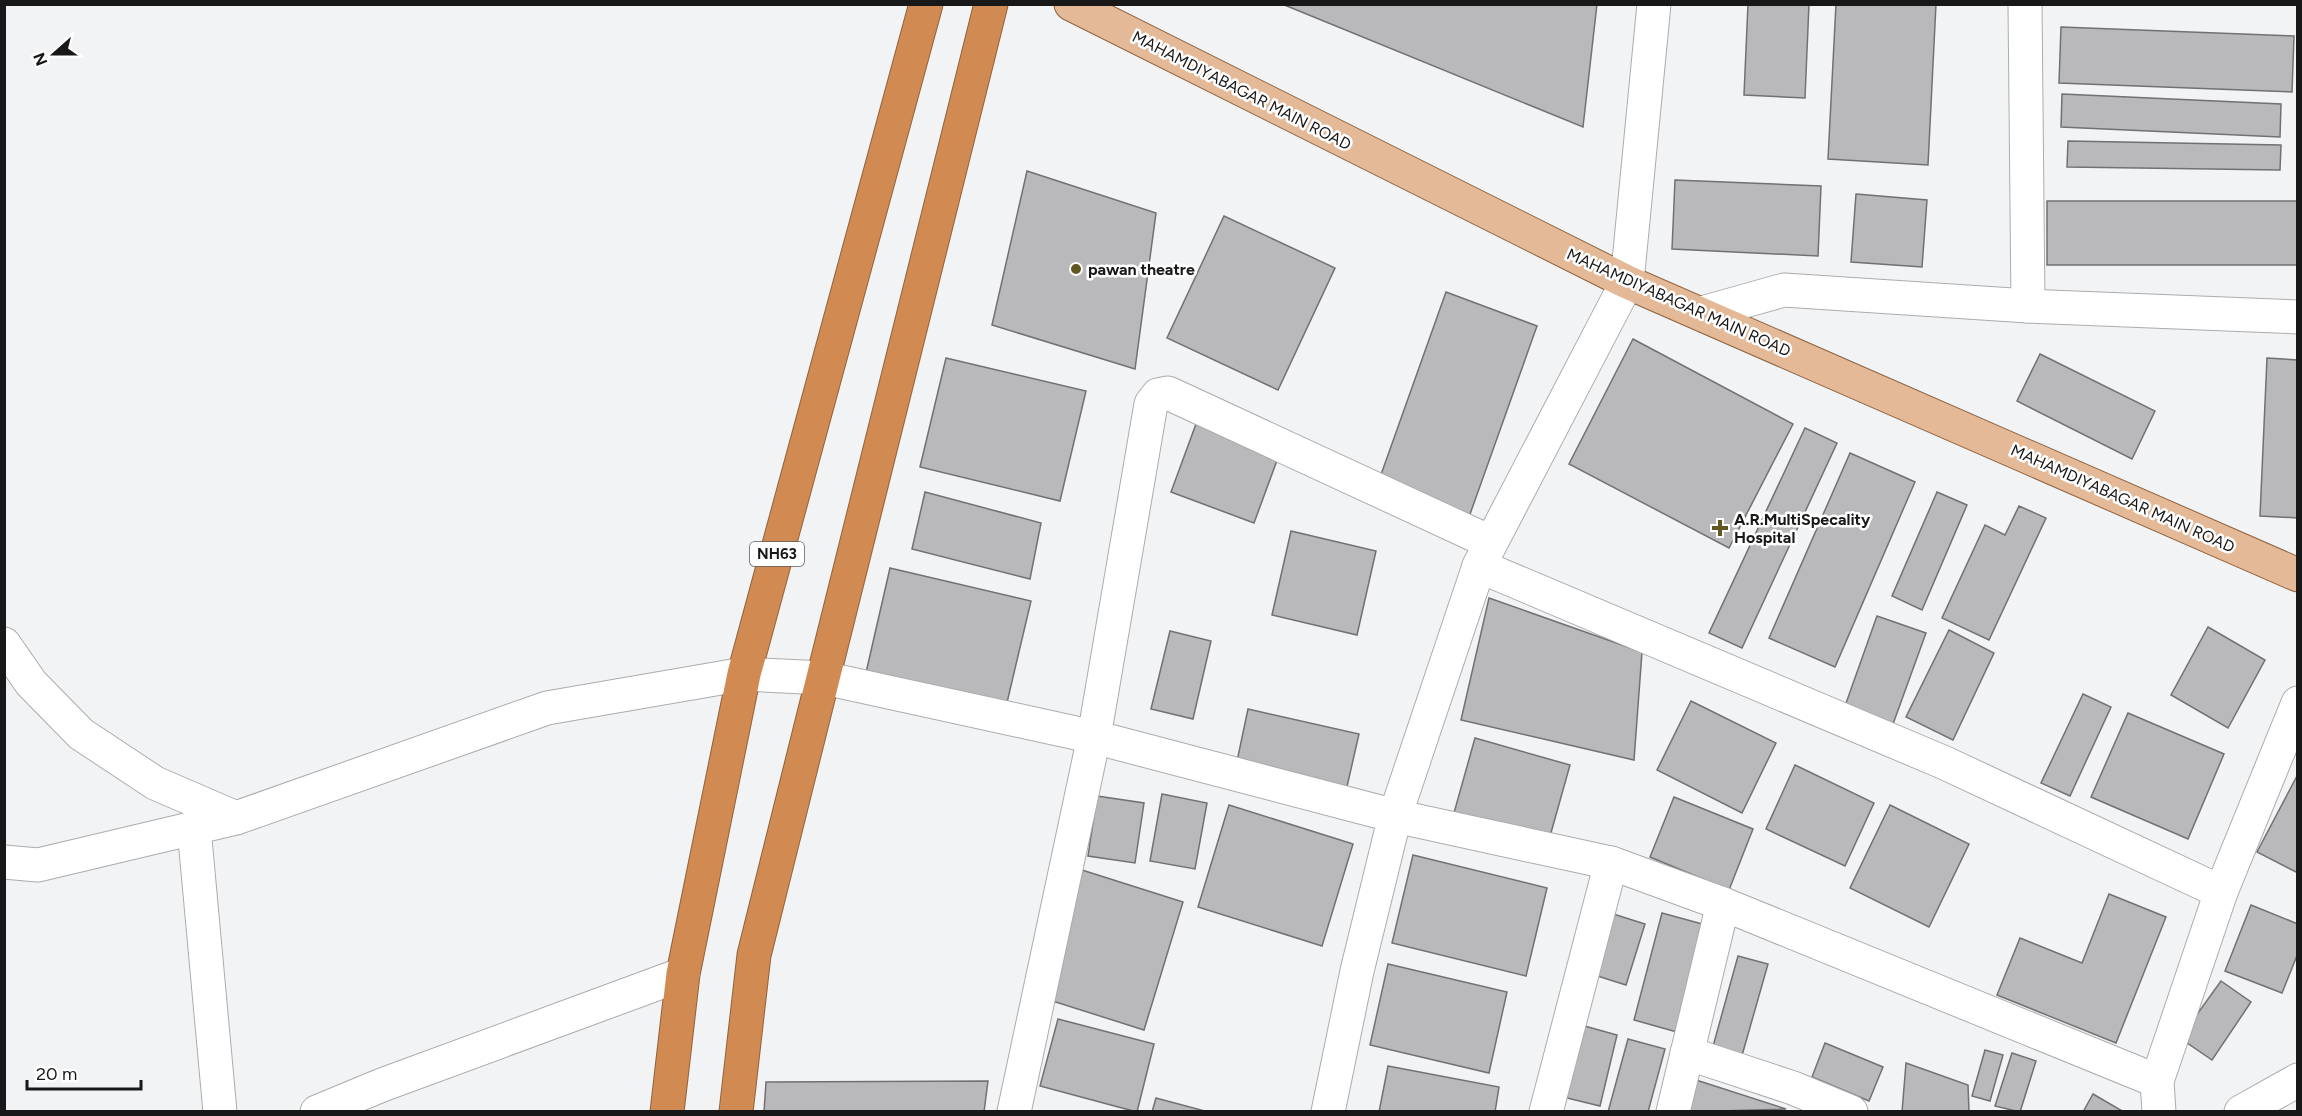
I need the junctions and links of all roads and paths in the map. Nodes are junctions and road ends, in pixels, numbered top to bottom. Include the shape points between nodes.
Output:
1 (926, 4) edge
2 (991, 4) edge
3 (1071, 4) edge
4 (1654, 4) edge
5 (2025, 4) edge
6 (1627, 282) junction
7 (2028, 306) junction
8 (1702, 313) junction
9 (2298, 317) edge
10 (1485, 554) junction
11 (2298, 575) edge
12 (4, 644) edge
13 (744, 674) junction
14 (824, 678) junction
15 (2298, 703) edge
16 (1094, 737) junction
17 (1395, 816) junction
18 (236, 818) junction
19 (194, 828) junction
20 (4, 862) edge
21 (1611, 863) junction
22 (2221, 892) junction
23 (1723, 904) junction
24 (683, 974) junction
25 (1687, 1053) junction
26 (2298, 1080) edge
27 (2158, 1096) edge
28 (1790, 1100) edge
29 (220, 1112) edge
30 (317, 1112) edge
31 (667, 1112) edge
32 (736, 1112) edge
33 (1014, 1112) edge
34 (1328, 1112) edge
35 (1546, 1112) edge
36 (1673, 1112) edge
37 (1851, 1112) edge
38 (2241, 1112) edge

1 - 13 highway, NH63
2 - 14 highway
3 - 6 main road, MAHAMDIYABAGAR MAIN ROAD
4 - 6 street
5 - 7 street
6 - 8 main road, MAHAMDIYABAGAR MAIN ROAD
6 - 10 street
7 - 8 street via 1784,290
7 - 9 street
8 - 11 main road, MAHAMDIYABAGAR MAIN ROAD
10 - 16 street via 1168,393 1158,395 1151,404
10 - 17 street
10 - 22 street
12 - 18 street via 31,683 81,734 155,783
13 - 14 street
13 - 18 street via 547,708
13 - 24 highway, NH63
14 - 16 street
14 - 32 highway via 754,955
15 - 22 street
16 - 17 street
16 - 33 street
17 - 21 street
17 - 34 street
18 - 19 street
19 - 20 street via 38,865
19 - 29 street
21 - 23 street
21 - 35 street
22 - 27 street
23 - 25 street
23 - 27 street
24 - 30 street
24 - 31 highway, NH63
25 - 28 street
25 - 36 street
26 - 38 street
28 - 37 street

